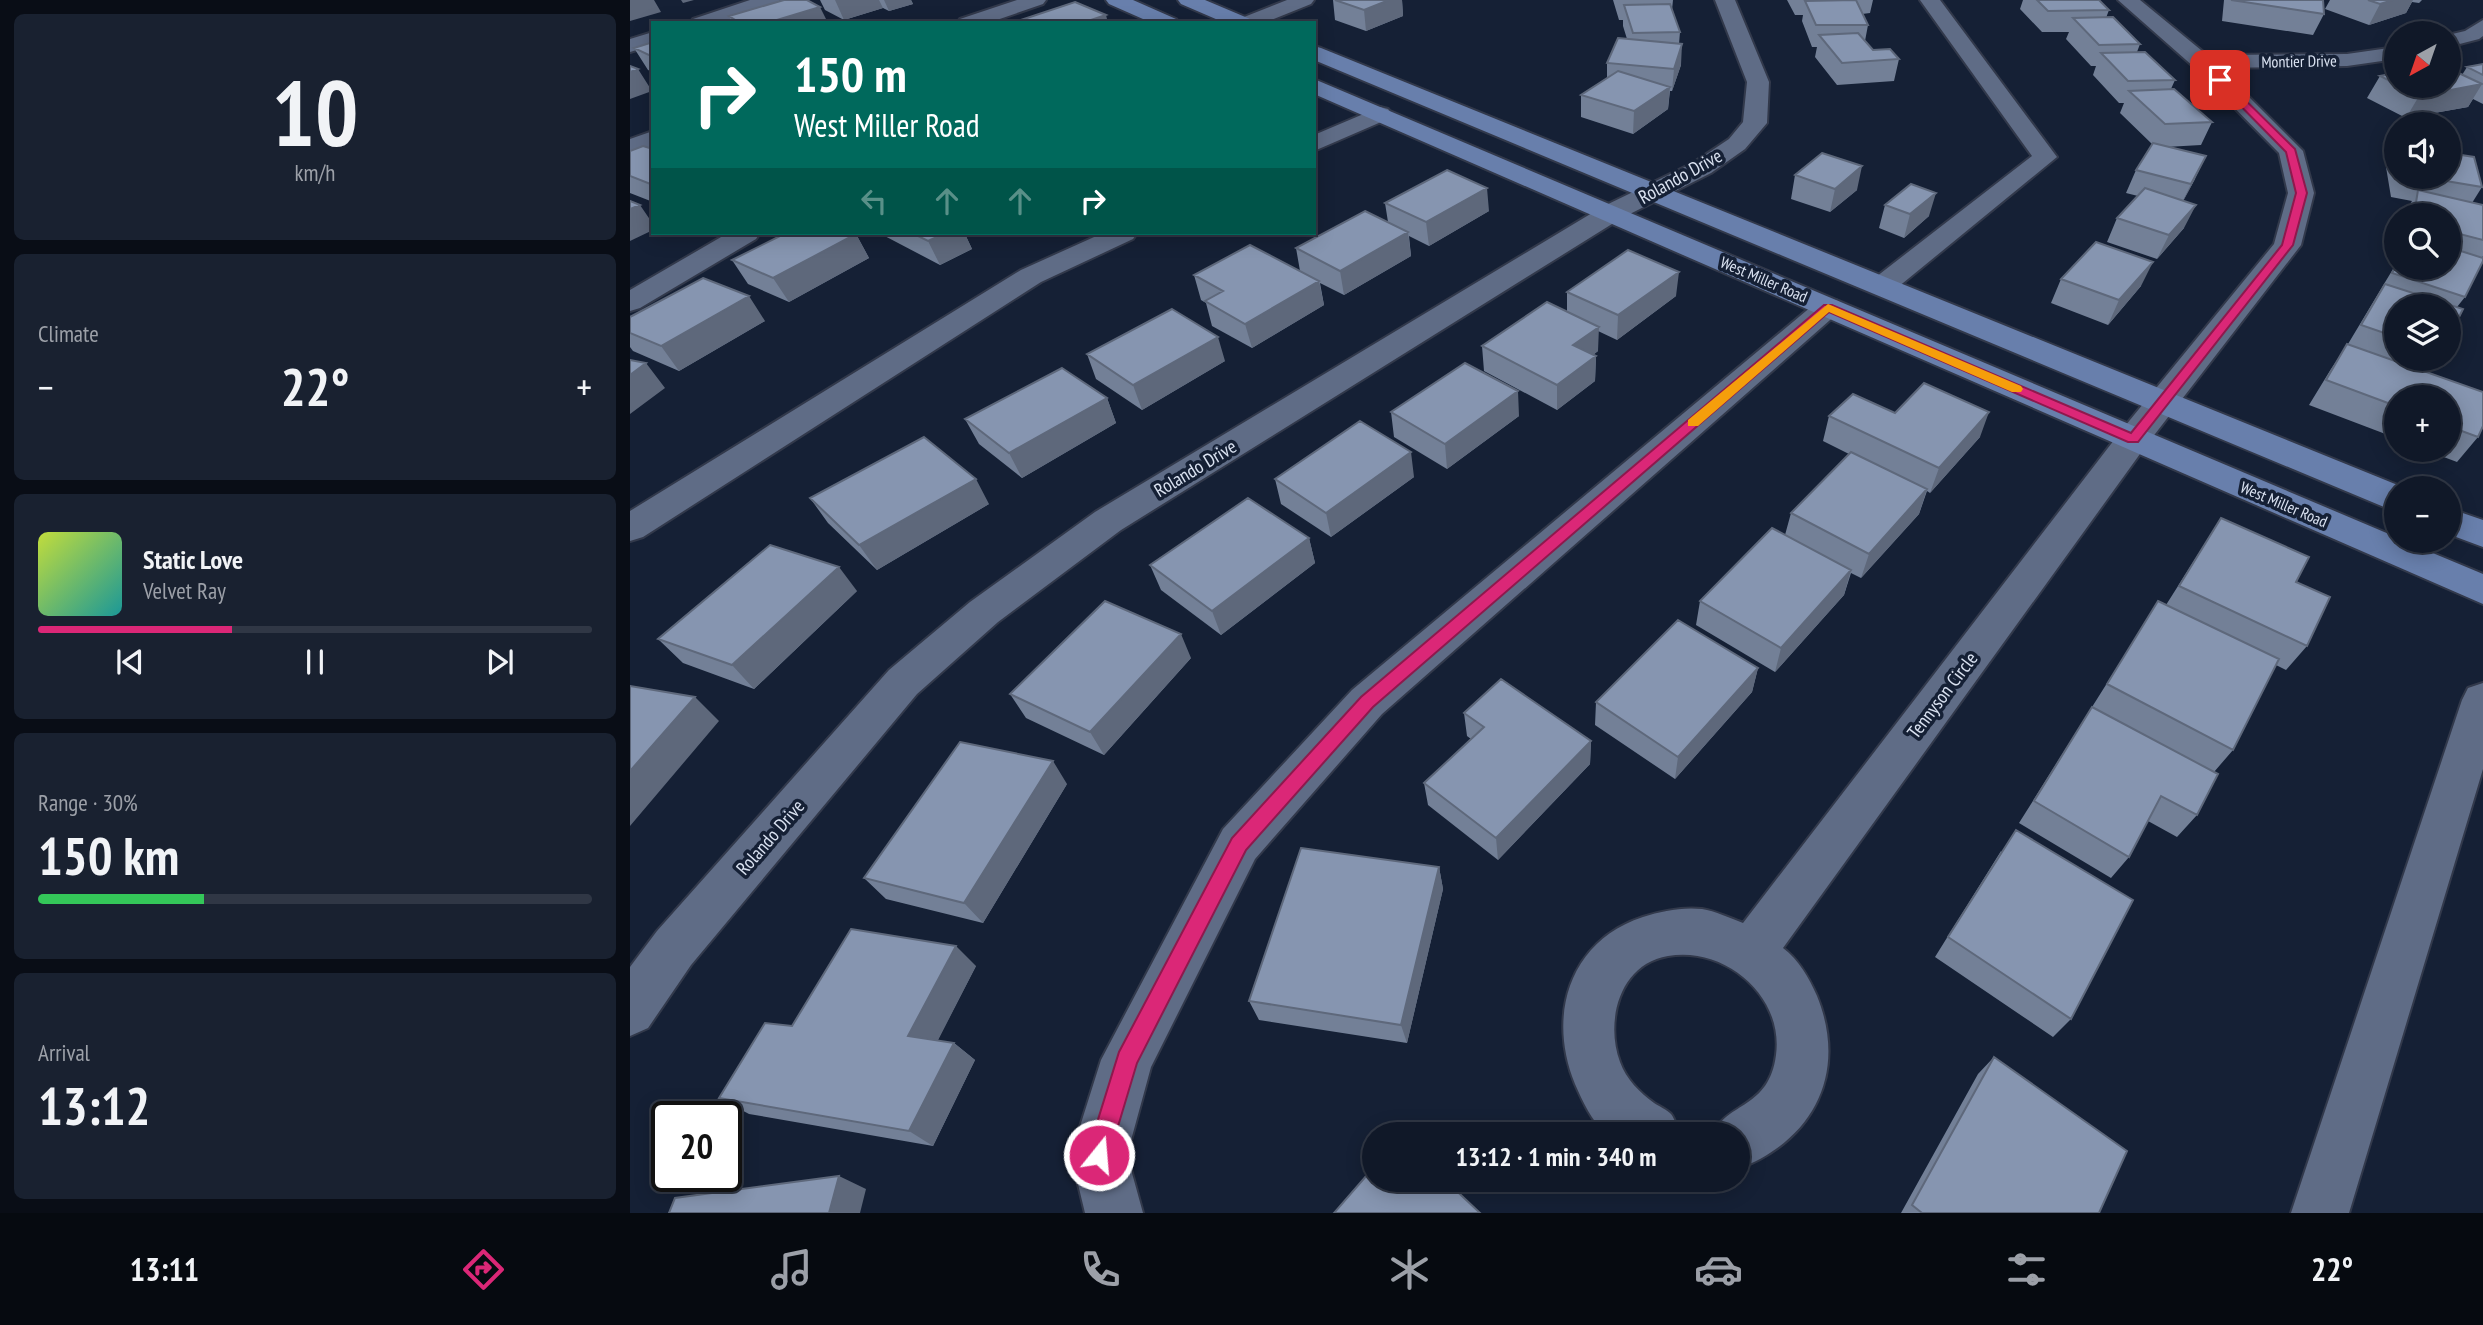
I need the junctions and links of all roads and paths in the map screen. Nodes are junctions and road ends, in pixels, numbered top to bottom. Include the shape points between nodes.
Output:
1 (770, 0) edge
2 (1036, 0) edge
3 (1116, 0) edge
4 (1188, 0) edge
5 (1304, 0) edge
6 (1725, 0) edge
7 (1930, 0) edge
8 (2128, 0) edge
9 (706, 21) edge
10 (973, 21) edge
11 (1164, 21) edge
12 (1240, 21) edge
13 (1250, 21) edge
14 (2483, 26) edge
15 (2461, 38) edge
16 (651, 39) edge
17 (630, 46) edge
18 (1316, 53) edge
19 (2384, 55) edge
20 (2202, 62) junction
21 (1316, 87) edge
22 (1380, 114) junction
23 (651, 139) edge
24 (1316, 143) edge
25 (630, 148) edge
26 (1652, 192) junction
27 (1611, 214) junction
28 (744, 235) edge
29 (1120, 235) edge
30 (1882, 286) junction
31 (630, 302) edge
32 (1828, 307) junction
33 (2162, 402) junction
34 (2133, 439) junction
35 (2384, 493) edge
36 (2461, 525) edge
37 (630, 528) edge
38 (2483, 534) edge
39 (2483, 590) edge
40 (2483, 700) edge
41 (1752, 950) junction
42 (630, 1010) edge
43 (1636, 1122) edge
44 (1750, 1136) edge
45 (1114, 1213) edge
46 (2320, 1213) edge

1 - 9 street
2 - 10 street
3 - 11 main road
4 - 12 main road
5 - 13 street
6 - 26 street, Rolando Drive via 1758,82 1755,123 1737,144 1702,168
7 - 30 street via 2045,157
8 - 20 street, Tennyson Circle
14 - 15 street
16 - 17 street
18 - 26 main road, West Miller Road
19 - 20 street, Montier Drive via 2347,60
20 - 33 street, Tennyson Circle via 2291,152 2301,193 2287,245
21 - 22 main road, West Miller Road
22 - 24 street
22 - 27 main road, West Miller Road
23 - 25 street
26 - 27 street, Rolando Drive
26 - 30 main road, West Miller Road
27 - 32 main road, West Miller Road
27 - 42 street, Rolando Drive via 1108,521 984,612 904,682 674,948
28 - 31 street
29 - 37 street via 1031,276
30 - 33 main road, West Miller Road
32 - 34 main road, West Miller Road
32 - 45 street via 1367,702 1239,844 1127,1060 1099,1155
33 - 34 street, Tennyson Circle
33 - 35 main road, West Miller Road
34 - 39 main road, West Miller Road
34 - 41 street, Tennyson Circle
36 - 38 main road
40 - 46 street
41 - 43 street via 1720,935 1687,929 1654,934 1625,950 1602,974 1590,1006 1587,1042 1599,1078 1621,1111
41 - 44 street via 1777,974 1796,1005 1804,1040 1800,1076 1785,1108

